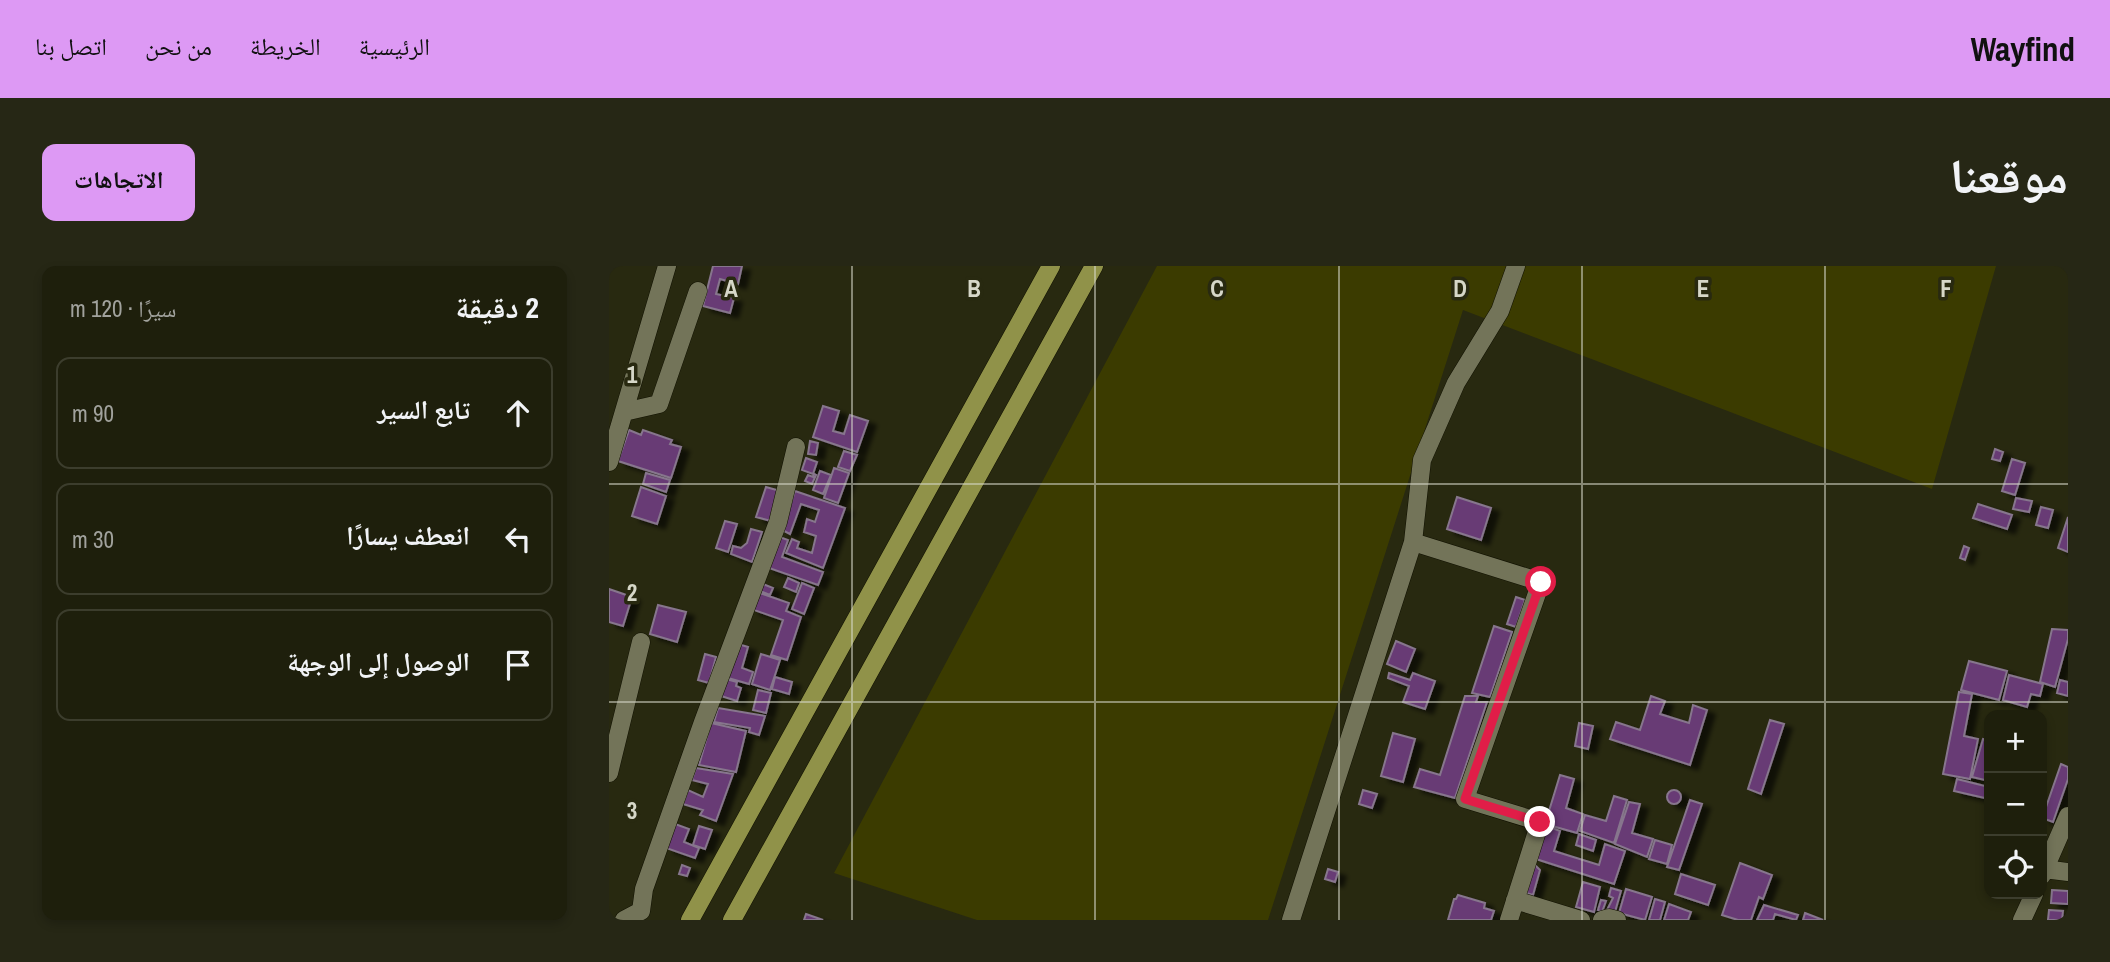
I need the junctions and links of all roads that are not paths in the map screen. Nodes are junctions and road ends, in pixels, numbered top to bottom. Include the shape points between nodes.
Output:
1 (667, 266) edge
2 (1051, 266) edge
3 (1094, 266) edge
4 (1517, 266) edge
5 (698, 291) dead end
6 (624, 412) junction
7 (796, 447) dead end
8 (609, 462) edge
9 (1413, 542) junction
10 (641, 642) dead end
11 (609, 773) edge
12 (2068, 816) edge
13 (2047, 863) edge
14 (2047, 872) edge
15 (2068, 872) edge
16 (2031, 899) edge
17 (1515, 900) junction
18 (624, 920) edge
19 (690, 920) edge
20 (732, 920) edge
21 (1291, 920) edge
22 (1509, 920) edge
23 (1581, 920) edge
24 (1602, 920) edge
25 (1617, 920) edge
26 (2022, 920) edge

1 - 6 street
2 - 19 main road
3 - 20 main road
4 - 9 street via 1500,310 1456,383 1422,460
5 - 6 street via 659,404
6 - 8 street
7 - 18 street via 778,522 702,722 644,889 641,911
9 - 17 street via 1541,582 1465,799 1540,822
9 - 21 street
10 - 11 street
12 - 13 street
14 - 15 street
16 - 26 street
17 - 22 street
17 - 23 street
24 - 25 street

